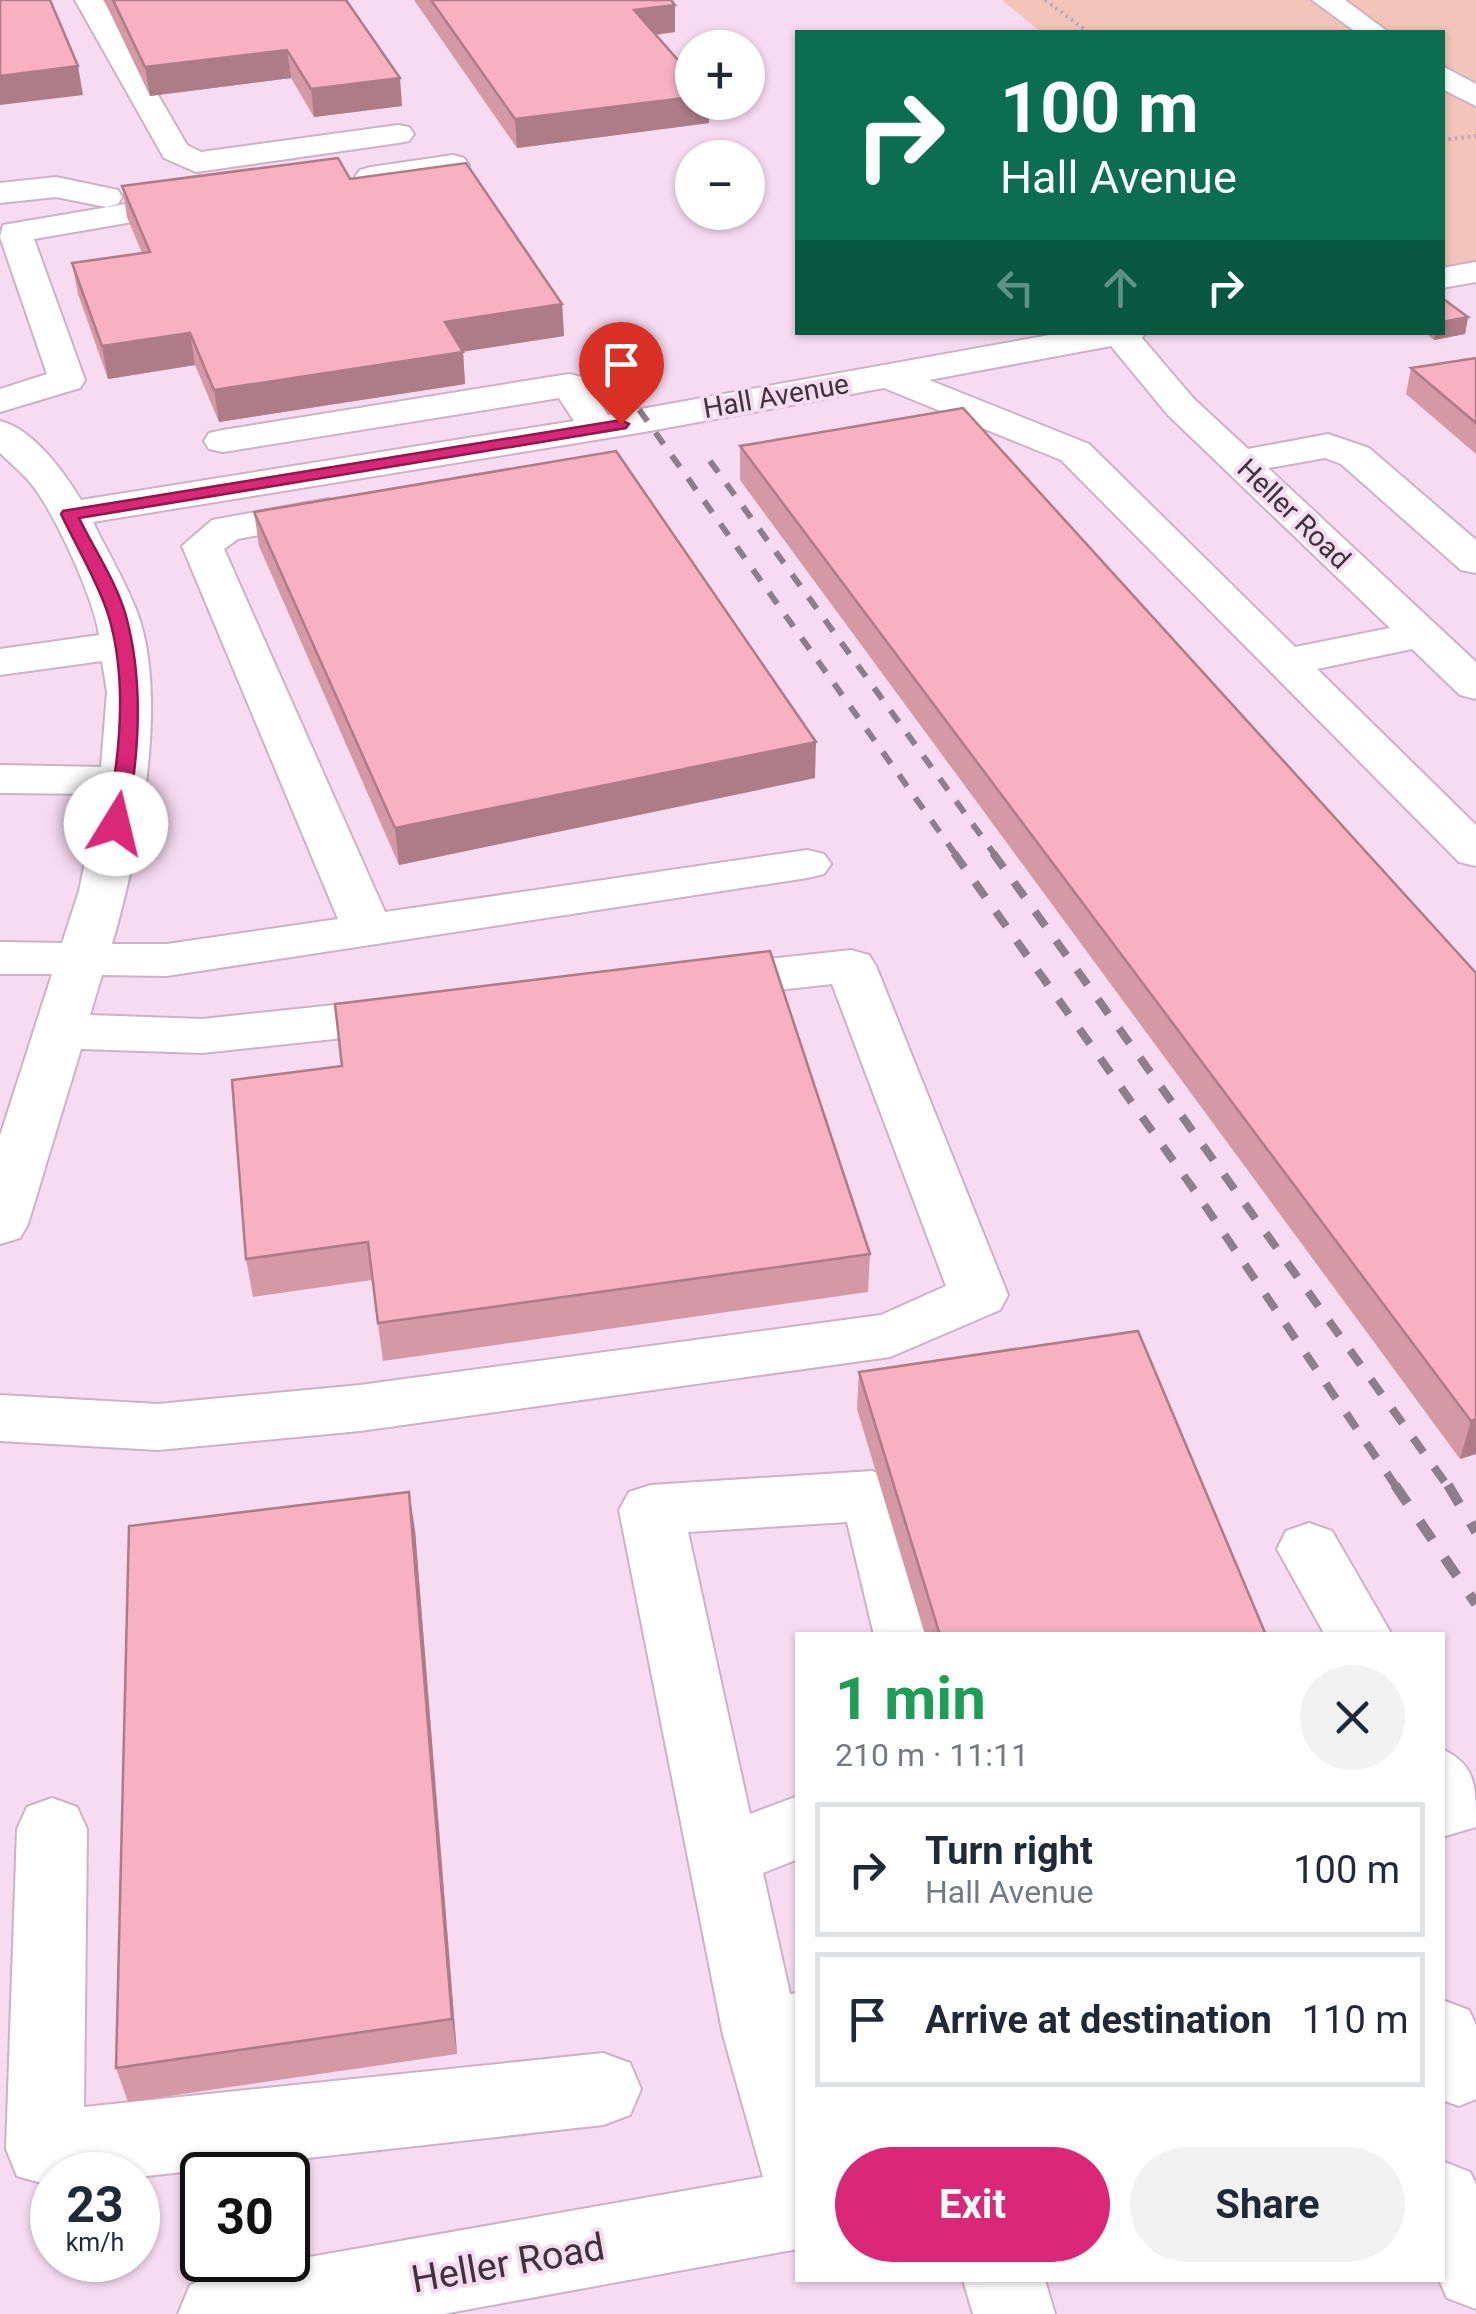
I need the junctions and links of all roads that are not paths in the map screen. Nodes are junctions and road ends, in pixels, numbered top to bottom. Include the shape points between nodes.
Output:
1 (89, 0) edge
2 (1326, 0) edge
3 (1371, 30) edge
4 (1445, 78) edge
5 (1476, 96) edge
6 (398, 134) dead end
7 (453, 165) edge
8 (336, 182) edge
9 (0, 193) edge
10 (239, 196) edge
11 (152, 208) junction
12 (8, 234) edge
13 (1476, 272) edge
14 (1445, 277) edge
15 (1113, 335) edge
16 (1126, 335) edge
17 (887, 376) junction
18 (0, 401) edge
19 (598, 428) junction
20 (0, 432) edge
21 (554, 435) junction
22 (224, 441) dead end
23 (1239, 462) junction
24 (418, 496) edge
25 (360, 506) edge
26 (69, 514) junction
27 (1476, 562) edge
28 (1421, 634) junction
29 (122, 645) junction
30 (0, 662) edge
31 (1286, 662) junction
32 (1476, 686) edge
33 (0, 780) edge
34 (124, 781) junction
35 (1476, 852) edge
36 (807, 864) dead end
37 (0, 929) edge
38 (368, 930) junction
39 (86, 943) junction
40 (0, 958) edge
41 (662, 987) edge
42 (456, 1009) edge
43 (60, 1031) junction
44 (0, 1224) edge
45 (0, 1418) edge
46 (1309, 1549) dead end
47 (906, 1632) edge
48 (1357, 1632) edge
49 (1445, 1783) edge
50 (1445, 1806) edge
51 (795, 1828) edge
52 (52, 1829) dead end
53 (723, 1856) junction
54 (779, 2031) edge
55 (603, 2089) dead end
56 (795, 2146) edge
57 (1445, 2206) edge
58 (795, 2211) edge
59 (1476, 2269) edge
60 (1005, 2282) edge
61 (218, 2314) edge
62 (1014, 2314) edge

1 - 6 street via 182,156 196,162
2 - 3 street
4 - 5 street
7 - 8 street
9 - 11 street via 56,187
10 - 11 street
11 - 12 street
12 - 18 street via 67,380
13 - 14 street
15 - 17 street, Hall Avenue
16 - 23 street, Heller Road via 1181,407
17 - 19 street, Hall Avenue
17 - 31 street via 1075,452
19 - 21 street, Hall Avenue
19 - 22 street via 570,385
20 - 26 street via 49,480
21 - 24 street via 572,469
21 - 26 street, Hall Avenue
23 - 27 street via 1328,446 1356,456
23 - 28 street, Heller Road
25 - 38 street via 226,529 202,546
26 - 29 street via 116,614
28 - 31 street
28 - 32 street, Heller Road
29 - 30 street
29 - 34 street via 129,692
31 - 35 street
33 - 34 street
34 - 39 street
36 - 38 street
37 - 39 street
38 - 39 street via 166,960
39 - 40 street
39 - 43 street
41 - 45 street via 851,966 979,1295 890,1335 360,1408 158,1427
42 - 43 street via 202,1036
43 - 44 street
46 - 48 street
47 - 53 street via 872,1496 651,1510
49 - 50 street via 1456,1802
51 - 53 street
52 - 55 street via 45,2149
53 - 54 street
54 - 56 street
57 - 59 street
58 - 61 street, Heller Road
60 - 62 street

